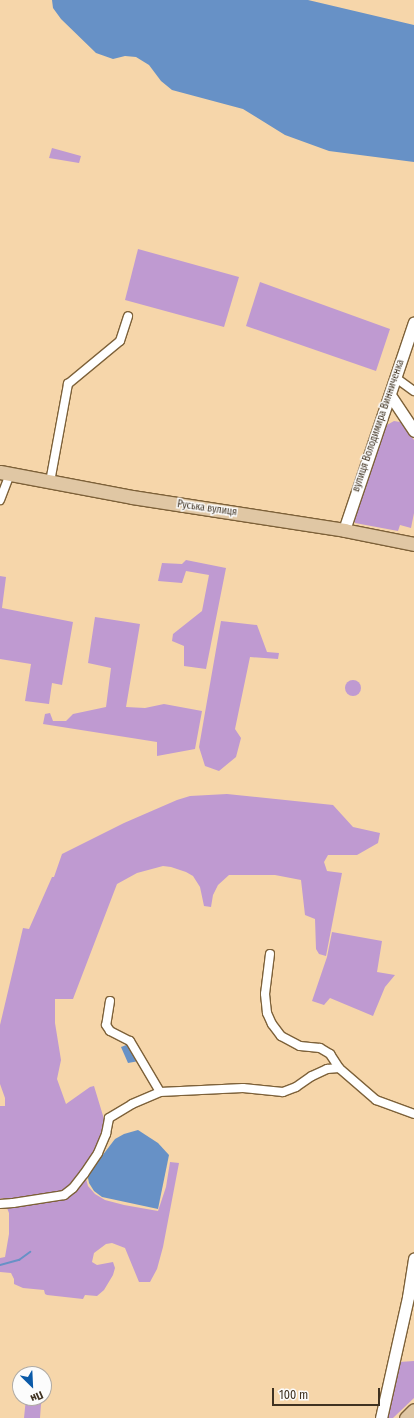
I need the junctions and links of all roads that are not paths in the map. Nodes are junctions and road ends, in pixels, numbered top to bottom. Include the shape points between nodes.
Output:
1 (128, 316) dead end
2 (414, 322) edge
3 (396, 378) junction
4 (414, 391) edge
5 (390, 395) junction
6 (414, 430) edge
7 (5, 473) edge
8 (50, 482) junction
9 (0, 500) edge
10 (344, 530) junction
11 (414, 544) edge
12 (270, 954) dead end
13 (110, 1001) dead end
14 (339, 1068) junction
15 (160, 1092) junction
16 (414, 1114) edge
17 (0, 1204) edge
18 (414, 1258) edge
19 (414, 1410) edge
20 (381, 1418) edge
21 (406, 1418) edge

1 - 8 street via 120,341 68,384
2 - 3 main road, вулиця Володимира Винниченка
3 - 4 street
3 - 5 main road, вулиця Володимира Винниченка
5 - 6 main road
5 - 10 main road, вулиця Володимира Винниченка via 380,418
7 - 8 main road, Руська вулиця
7 - 9 street
8 - 10 main road, Руська вулиця
10 - 11 main road, Руська вулиця
12 - 14 street via 265,994 267,1013 272,1024 281,1036 300,1046 320,1048 330,1054
13 - 15 street via 106,1025 110,1031 130,1041
14 - 15 street via 312,1076 283,1092 244,1088
14 - 16 street via 376,1100
15 - 17 street via 132,1104 109,1118 106,1134 98,1152 73,1188 64,1195
18 - 20 main road via 408,1297
19 - 21 main road

